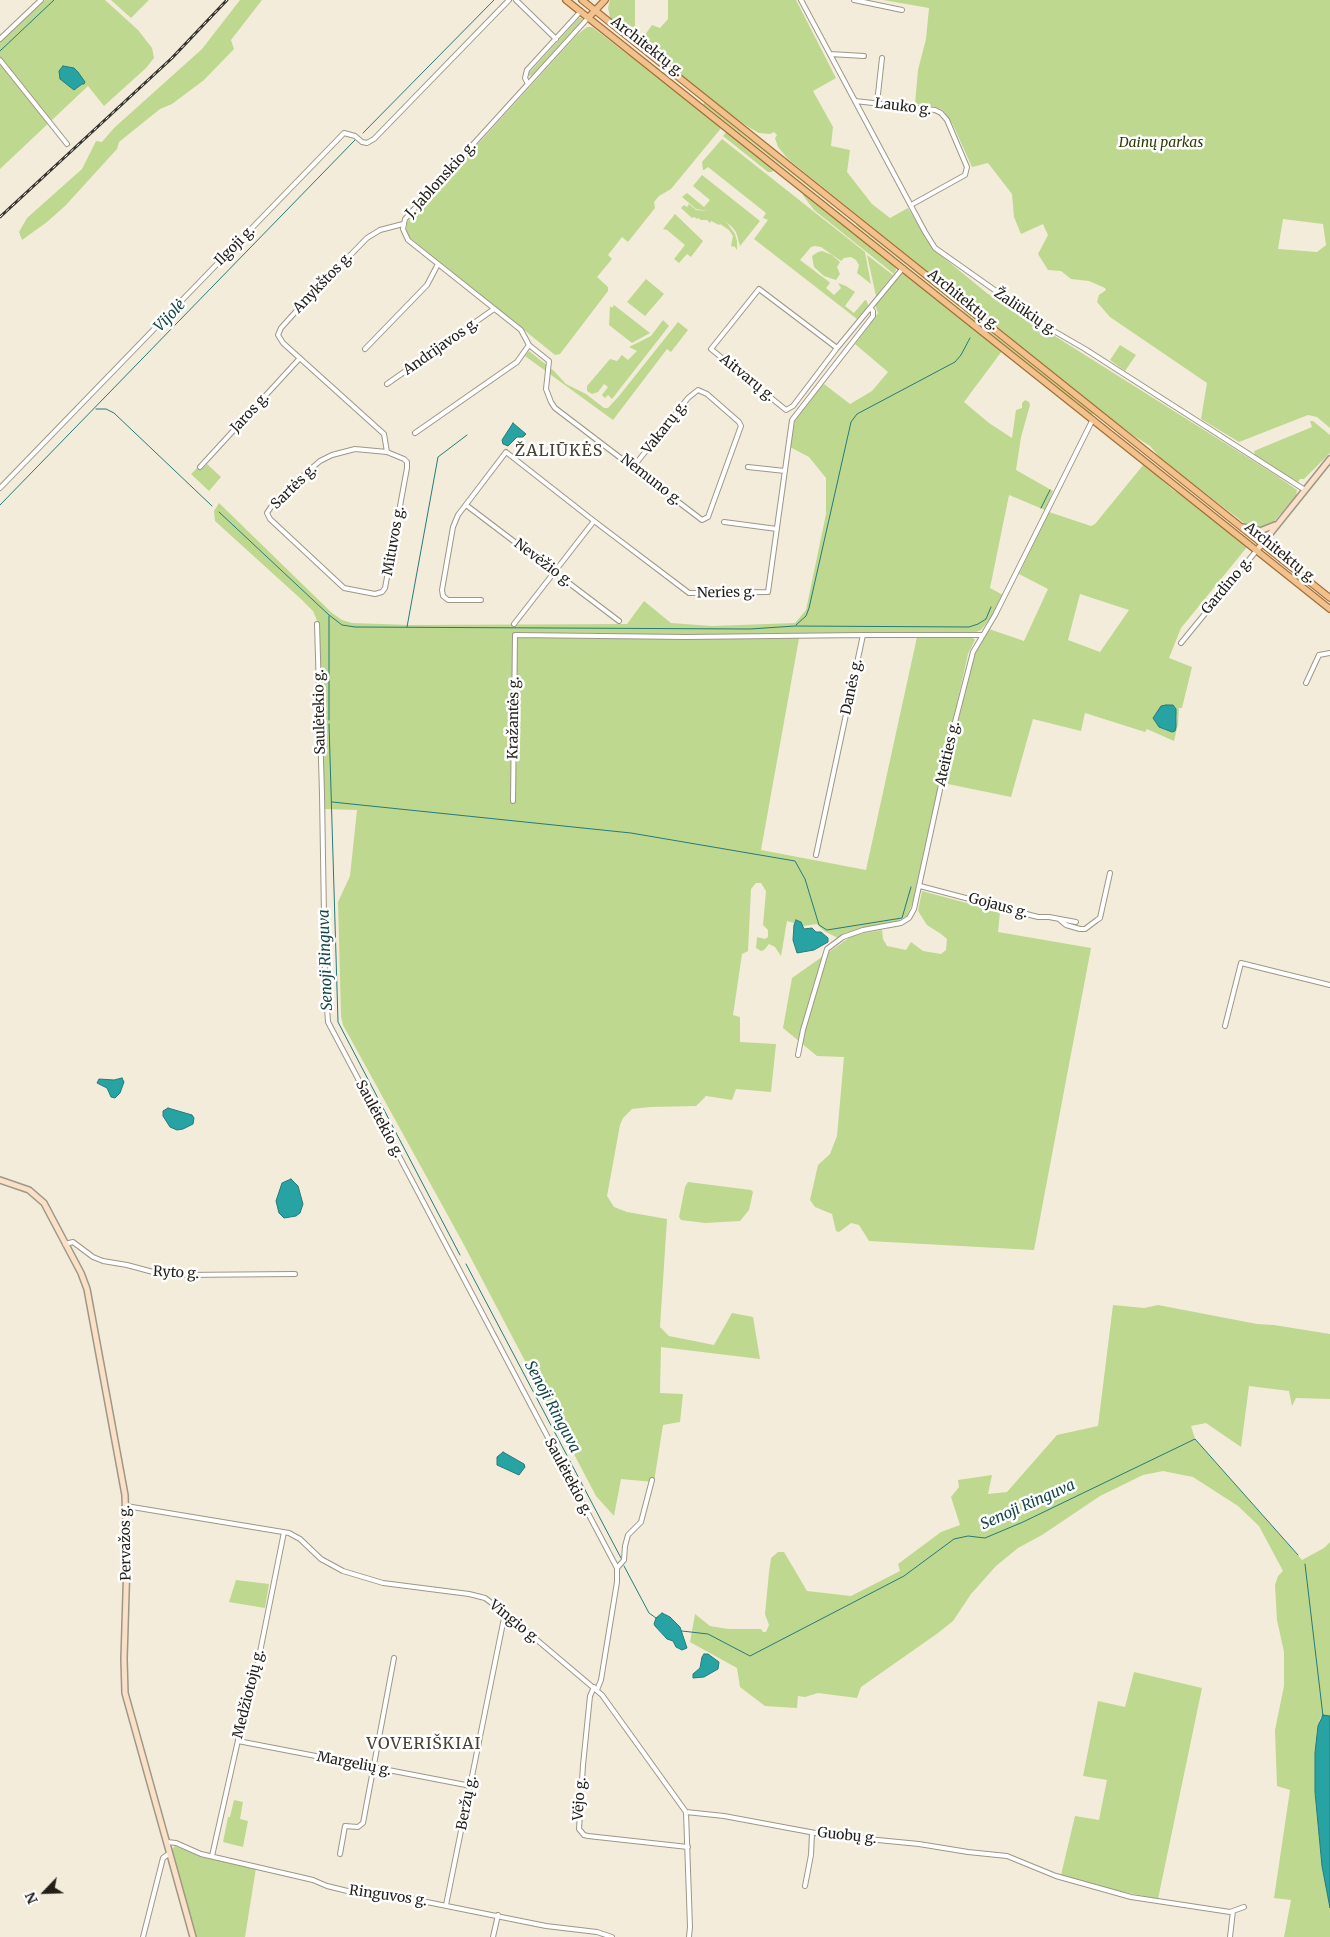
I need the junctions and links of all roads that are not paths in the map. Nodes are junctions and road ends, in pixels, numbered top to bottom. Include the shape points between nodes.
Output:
1 (41, 0) edge
2 (509, 0) edge
3 (516, 0) edge
4 (566, 0) edge
5 (605, 0) edge
6 (801, 0) edge
7 (854, 0) edge
8 (587, 1) edge
9 (902, 10) dead end
10 (580, 11) junction
11 (595, 11) junction
12 (588, 18) junction
13 (0, 39) edge
14 (556, 39) junction
15 (635, 44) junction
16 (630, 50) junction
17 (830, 54) junction
18 (864, 56) dead end
19 (882, 58) dead end
20 (0, 60) edge
21 (528, 84) junction
22 (703, 98) junction
23 (855, 101) junction
24 (877, 103) junction
25 (698, 104) junction
26 (67, 144) dead end
27 (911, 205) junction
28 (856, 220) junction
29 (403, 224) junction
30 (851, 226) junction
31 (438, 264) junction
32 (903, 268) junction
33 (962, 306) junction
34 (870, 308) junction
35 (494, 309) junction
36 (958, 311) junction
37 (529, 345) junction
38 (837, 348) junction
39 (365, 350) dead end
40 (300, 358) junction
41 (387, 384) dead end
42 (1097, 412) junction
43 (1093, 419) junction
44 (741, 426) joint
45 (415, 433) dead end
46 (387, 452) junction
47 (1330, 459) edge
48 (407, 462) joint
49 (634, 466) junction
50 (748, 467) dead end
51 (200, 468) dead end
52 (785, 471) junction
53 (0, 488) edge
54 (1305, 490) junction
55 (466, 505) junction
56 (267, 513) joint
57 (594, 521) junction
58 (724, 522) dead end
59 (1279, 522) junction
60 (1241, 527) junction
61 (777, 529) junction
62 (1262, 544) junction
63 (1257, 550) junction
64 (554, 572) junction
65 (1330, 598) edge
66 (481, 600) dead end
67 (1330, 609) edge
68 (619, 621) dead end
69 (317, 624) dead end
70 (514, 624) dead end
71 (863, 635) junction
72 (981, 635) junction
73 (1181, 643) dead end
74 (1330, 653) edge
75 (1306, 683) dead end
76 (513, 801) dead end
77 (816, 855) dead end
78 (1110, 873) dead end
79 (920, 886) junction
80 (1058, 919) junction
81 (1076, 922) dead end
82 (1330, 985) edge
83 (1225, 1026) dead end
84 (798, 1055) dead end
85 (0, 1180) edge
86 (66, 1244) junction
87 (295, 1274) dead end
88 (652, 1480) dead end
89 (126, 1506) junction
90 (284, 1532) junction
91 (617, 1568) junction
92 (505, 1613) junction
93 (394, 1658) dead end
94 (595, 1688) junction
95 (238, 1741) junction
96 (374, 1768) junction
97 (471, 1786) junction
98 (686, 1812) junction
99 (812, 1832) junction
100 (167, 1842) junction
101 (688, 1847) junction
102 (170, 1853) junction
103 (340, 1854) dead end
104 (212, 1856) junction
105 (805, 1886) dead end
106 (446, 1905) junction
107 (1244, 1907) dead end
108 (1233, 1912) junction
109 (498, 1915) junction
110 (143, 1937) edge
111 (193, 1937) edge
112 (493, 1937) edge
113 (612, 1937) edge
114 (689, 1937) edge
115 (1230, 1937) edge

1 - 13 street
2 - 53 street, Ilgoji g. via 374,139 366,143 344,133 339,137
3 - 14 street
4 - 10 main road, Architektų g.
5 - 11 main road
6 - 17 street, Žaliūkių g.
7 - 9 street
8 - 10 main road
8 - 11 main road, Architektų g.
10 - 12 main road, Architektų g.
10 - 14 street, J. Jablonskio g.
11 - 12 main road
11 - 15 main road, Architektų g.
12 - 16 main road, Architektų g.
12 - 21 street, J. Jablonskio g.
14 - 21 street, J. Jablonskio g. via 528,70 525,78
15 - 16 main road
15 - 22 main road, Architektų g.
16 - 25 main road, Architektų g.
17 - 18 street
17 - 23 street, Žaliūkių g.
19 - 24 street
20 - 26 street
21 - 29 street, J. Jablonskio g.
22 - 25 main road
22 - 28 main road, Architektų g.
23 - 24 street, Lauko g.
23 - 27 street, Žaliūkių g.
24 - 27 street, Lauko g. via 941,113 947,120 966,167 963,178
25 - 30 main road, Architektų g.
27 - 54 street, Žaliūkių g. via 935,248 987,286 1046,327
28 - 30 main road
28 - 33 main road, Architektų g.
29 - 31 street, J. Jablonskio g. via 408,240
29 - 40 street, Anykštos g. via 380,230 367,238 281,328 278,335 283,343
30 - 32 main road, Architektų g.
31 - 35 street, J. Jablonskio g.
31 - 39 street via 427,285
32 - 34 street, Aitvarų g.
32 - 36 main road, Architektų g.
33 - 36 main road
33 - 42 main road, Architektų g.
34 - 38 street, Aitvarų g.
34 - 52 street, Neries g. via 873,316 792,420
35 - 37 street, J. Jablonskio g. via 521,330
35 - 41 street, Andrijavos g.
36 - 43 main road, Architektų g.
37 - 45 street via 517,362
37 - 49 street, Nemuno g. via 549,361 546,389 551,402
38 - 38 street, Aitvarų g. via 759,290 711,349 786,410
40 - 46 street via 384,434
40 - 51 street, Jaros g.
42 - 43 main road
42 - 60 main road, Architektų g.
43 - 63 main road, Architektų g.
43 - 72 street, Ateities g. via 995,615
44 - 49 street, Vakarų g. via 707,394 698,390
44 - 49 street, Nemuno g. via 705,519 702,520
46 - 48 street, Sartės g.
46 - 56 street, Sartės g. via 355,449 332,455 304,474
47 - 54 main road, Gardino g.
48 - 56 street, Mituvos g. via 382,592 375,594 344,588
50 - 52 street
52 - 61 street, Neries g.
54 - 59 main road, Gardino g.
55 - 57 street, Neries g. via 506,452
55 - 64 street, Nevėžio g.
55 - 66 street via 453,527 442,590 448,600
57 - 61 street, Neries g. via 689,593 768,592
57 - 64 street
58 - 61 street
59 - 60 main road via 1264,531
59 - 62 main road, Gardino g.
60 - 62 main road, Architektų g.
62 - 63 main road, Gardino g.
62 - 65 main road, Architektų g.
63 - 67 main road, Architektų g.
63 - 73 street, Gardino g.
64 - 68 street, Nevėžio g.
64 - 70 street
69 - 91 street, Saulėtekio g. via 328,1022
71 - 72 street
71 - 76 street, Kražantės g. via 686,638 515,635
71 - 77 street, Danės g.
72 - 79 street, Ateities g. via 973,652 955,721
74 - 75 street via 1319,656
78 - 80 street via 1100,918 1085,929 1073,928
79 - 80 street, Gojaus g. via 1038,917
79 - 84 street, Ateities g. via 914,909 904,921 843,937 827,949
80 - 81 street, Gojaus g.
82 - 83 street via 1241,964
85 - 86 main road, Pervažos g. via 37,1196 49,1211
86 - 87 street, Ryto g. via 74,1242 103,1261 153,1272 182,1275
86 - 89 main road, Pervažos g. via 88,1297 121,1464
88 - 91 street via 641,1522 628,1535 624,1560
89 - 90 street, Vingio g.
89 - 100 main road, Pervažos g. via 125,1694
90 - 92 street, Vingio g. via 300,1539 321,1559 343,1571 383,1583 485,1598
90 - 95 street, Medžiotojų g. via 258,1662
91 - 94 street via 601,1680
92 - 94 street, Vingio g.
92 - 97 street, Beržų g.
93 - 96 street
94 - 98 street, Vingio g. via 610,1703
94 - 101 street, Vėjo g. via 590,1696 580,1794 580,1832 588,1836
95 - 96 street, Margelių g.
95 - 104 street, Medžiotojų g.
96 - 97 street, Margelių g.
96 - 103 street via 364,1822 358,1827 345,1826
97 - 106 street, Beržų g.
98 - 99 street, Guobų g.
98 - 101 street
99 - 105 street
99 - 108 street, Guobų g. via 1008,1856 1056,1876 1131,1897
100 - 102 main road, Pervažos g.
100 - 104 street, Ringuvos g.
101 - 114 street
102 - 110 street via 164,1858
102 - 111 main road, Pervažos g.
104 - 106 street, Ringuvos g. via 364,1895 388,1894
106 - 109 street, Ringuvos g.
107 - 108 street
108 - 115 street
109 - 112 street
109 - 113 street, Ringuvos g.

